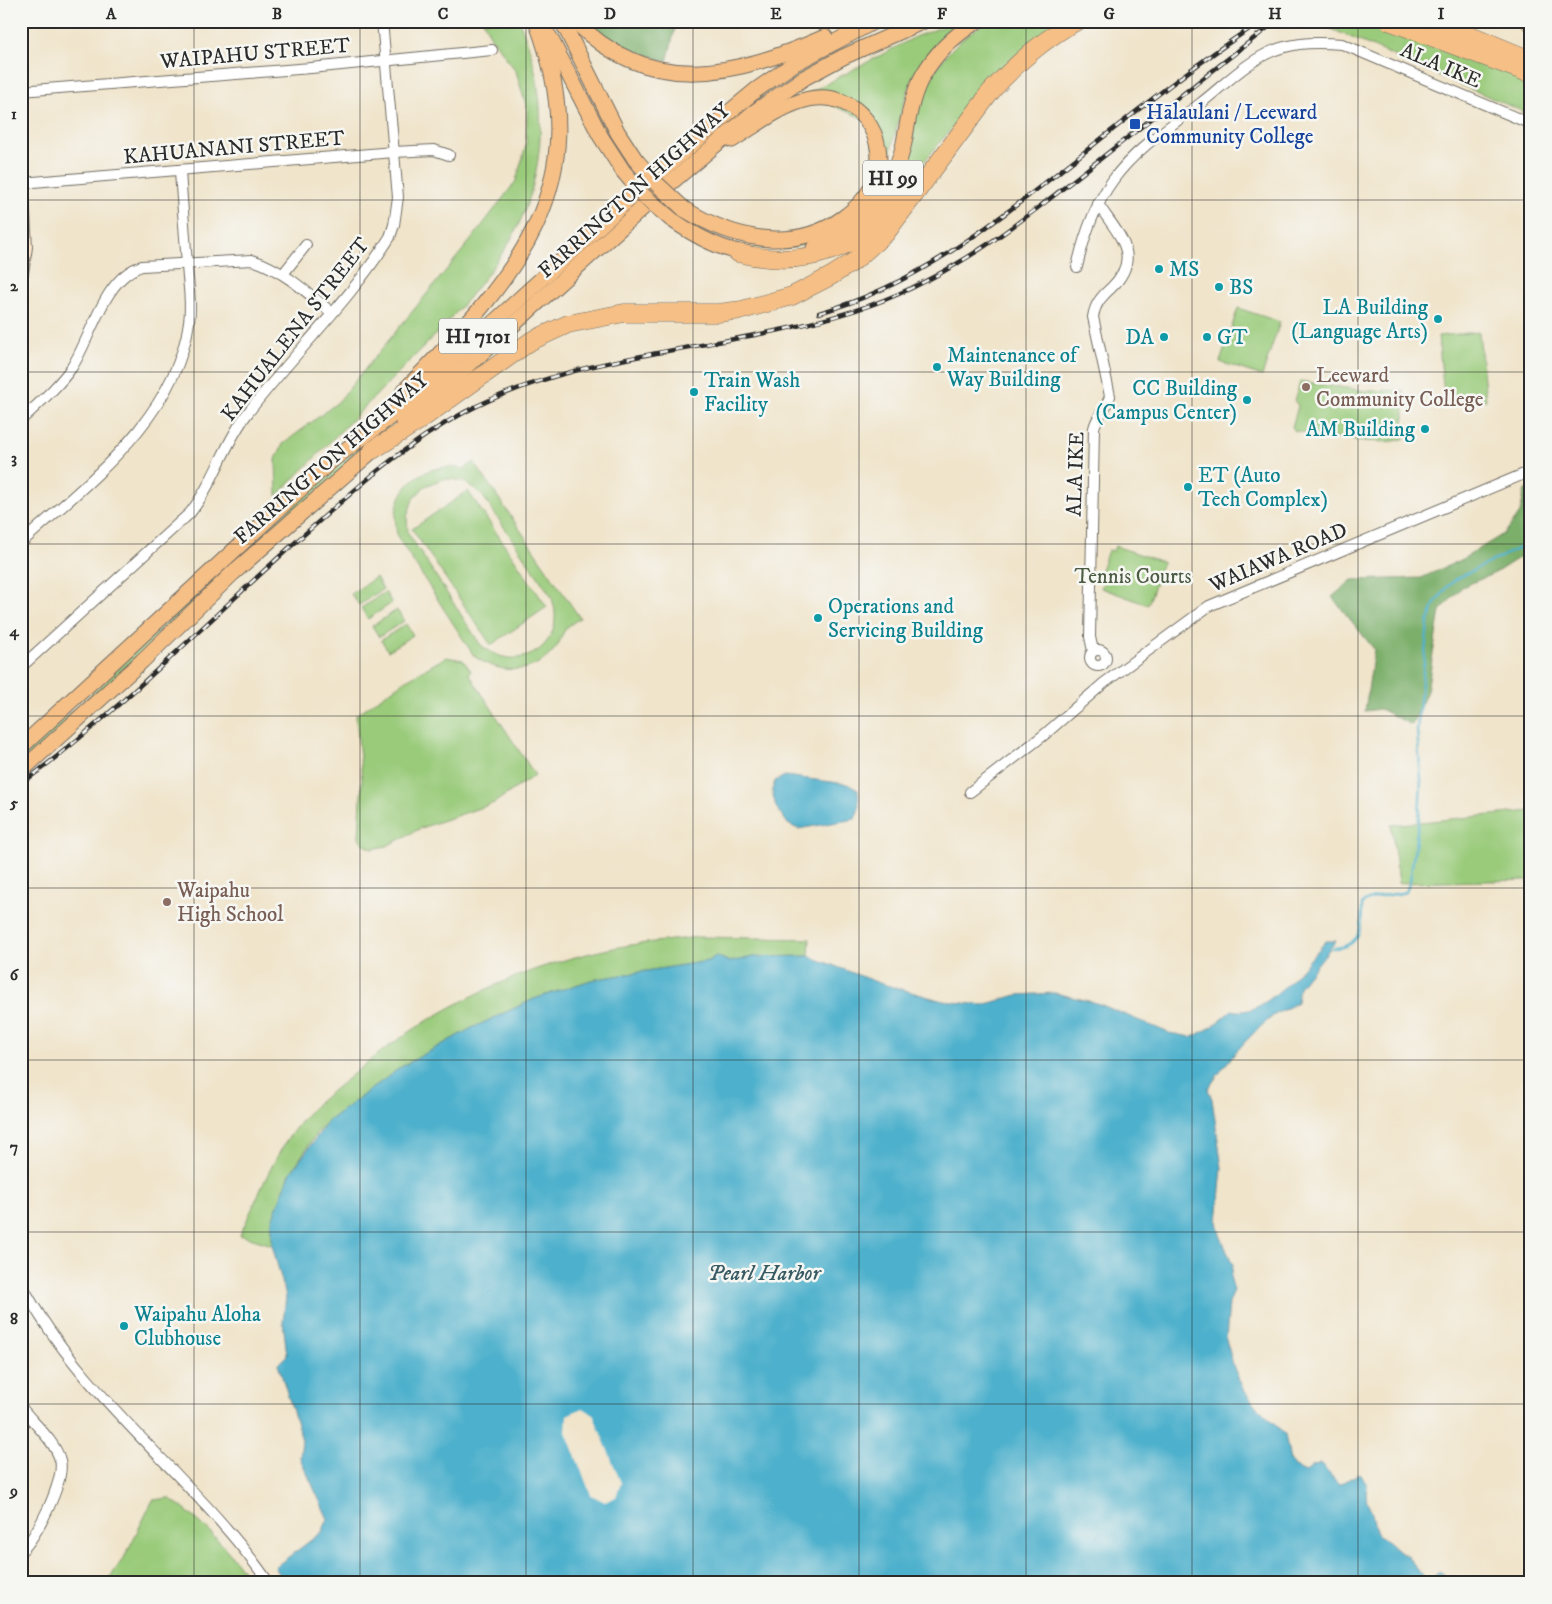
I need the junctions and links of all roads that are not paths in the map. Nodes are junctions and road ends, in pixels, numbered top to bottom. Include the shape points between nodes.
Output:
1 (382, 21) edge
2 (536, 21) edge
3 (542, 21) edge
4 (562, 21) edge
5 (575, 21) edge
6 (860, 21) edge
7 (875, 21) edge
8 (924, 21) edge
9 (978, 21) edge
10 (1077, 21) edge
11 (1389, 21) edge
12 (1436, 21) edge
13 (492, 50) dead end
14 (1531, 60) edge
15 (386, 61) junction
16 (1531, 74) edge
17 (993, 89) junction
18 (21, 91) edge
19 (1531, 124) edge
20 (394, 152) junction
21 (448, 155) dead end
22 (180, 171) junction
23 (21, 182) edge
24 (667, 186) junction
25 (1098, 204) junction
26 (306, 245) dead end
27 (738, 253) junction
28 (187, 264) junction
29 (1077, 267) dead end
30 (21, 273) edge
31 (283, 274) junction
32 (332, 313) junction
33 (21, 420) edge
34 (372, 450) junction
35 (332, 460) junction
36 (1531, 470) edge
37 (21, 543) edge
38 (1093, 651) dead end
39 (21, 667) edge
40 (21, 747) edge
41 (21, 771) edge
42 (970, 792) dead end
43 (21, 1283) edge
44 (21, 1407) edge
45 (21, 1551) edge
46 (269, 1583) edge

1 - 15 street, KAHUALENA STREET
2 - 35 main road via 554,82 559,128 554,172 541,216 504,279 447,346 377,419
3 - 27 main road, HI 99, bridge via 601,138 623,172 671,219 705,240
4 - 24 main road, bridge via 618,133 635,159 684,209 724,230 755,239 782,240 813,234 850,213 861,202 878,171 878,150 872,129 860,112 842,101 820,98 782,110
5 - 6 main road via 593,38 633,61 663,70 696,73 728,71 745,66
7 - 35 main road, FARRINGTON HIGHWAY / HI 7101 via 795,63 756,90 626,202 390,416
8 - 24 main road, FARRINGTON HIGHWAY / HI 7101 via 804,78 753,113
9 - 27 main road, HI 99 via 940,50 921,79 892,180 865,217 841,236 808,250 776,255
10 - 17 highway via 1025,56
11 - 16 highway
12 - 14 highway
13 - 15 street, WAIPAHU STREET
15 - 18 street, WAIPAHU STREET
15 - 20 street, KAHUALENA STREET
17 - 27 highway via 887,212 862,235 827,253 804,259 766,259
17 - 34 highway via 886,233 853,262 831,276 792,296 742,310 624,313 568,324 531,341 419,422
19 - 25 street, ALA IKE via 1342,44 1296,44 1259,58 1133,156
20 - 21 street, KAHUANANI STREET via 434,150
20 - 22 street, KAHUANANI STREET
20 - 32 street, KAHUALENA STREET via 398,197 390,237
22 - 23 street, KAHUANANI STREET
22 - 28 street
23 - 30 street via 25,247
24 - 34 main road, FARRINGTON HIGHWAY / HI 7101 via 443,390
25 - 29 street, ALA IKE
25 - 38 street, ALA IKE via 1124,244 1128,262 1120,279 1095,307 1093,318 1110,396 1094,428 1090,638
26 - 31 street
28 - 31 street via 252,260
28 - 33 street via 142,266 132,268 121,277 71,368
28 - 37 street via 190,304 186,340 168,385 154,409 111,461
31 - 32 street
32 - 39 street, KAHUALENA STREET via 246,416 190,513
34 - 41 main road, FARRINGTON HIGHWAY / HI 7101 via 233,573
35 - 40 main road, FARRINGTON HIGHWAY / HI 7101
36 - 42 street, WAIAWA ROAD via 1209,606 1104,683
43 - 46 street via 58,1343 90,1382 231,1532
44 - 45 street via 54,1449 62,1468 38,1529

